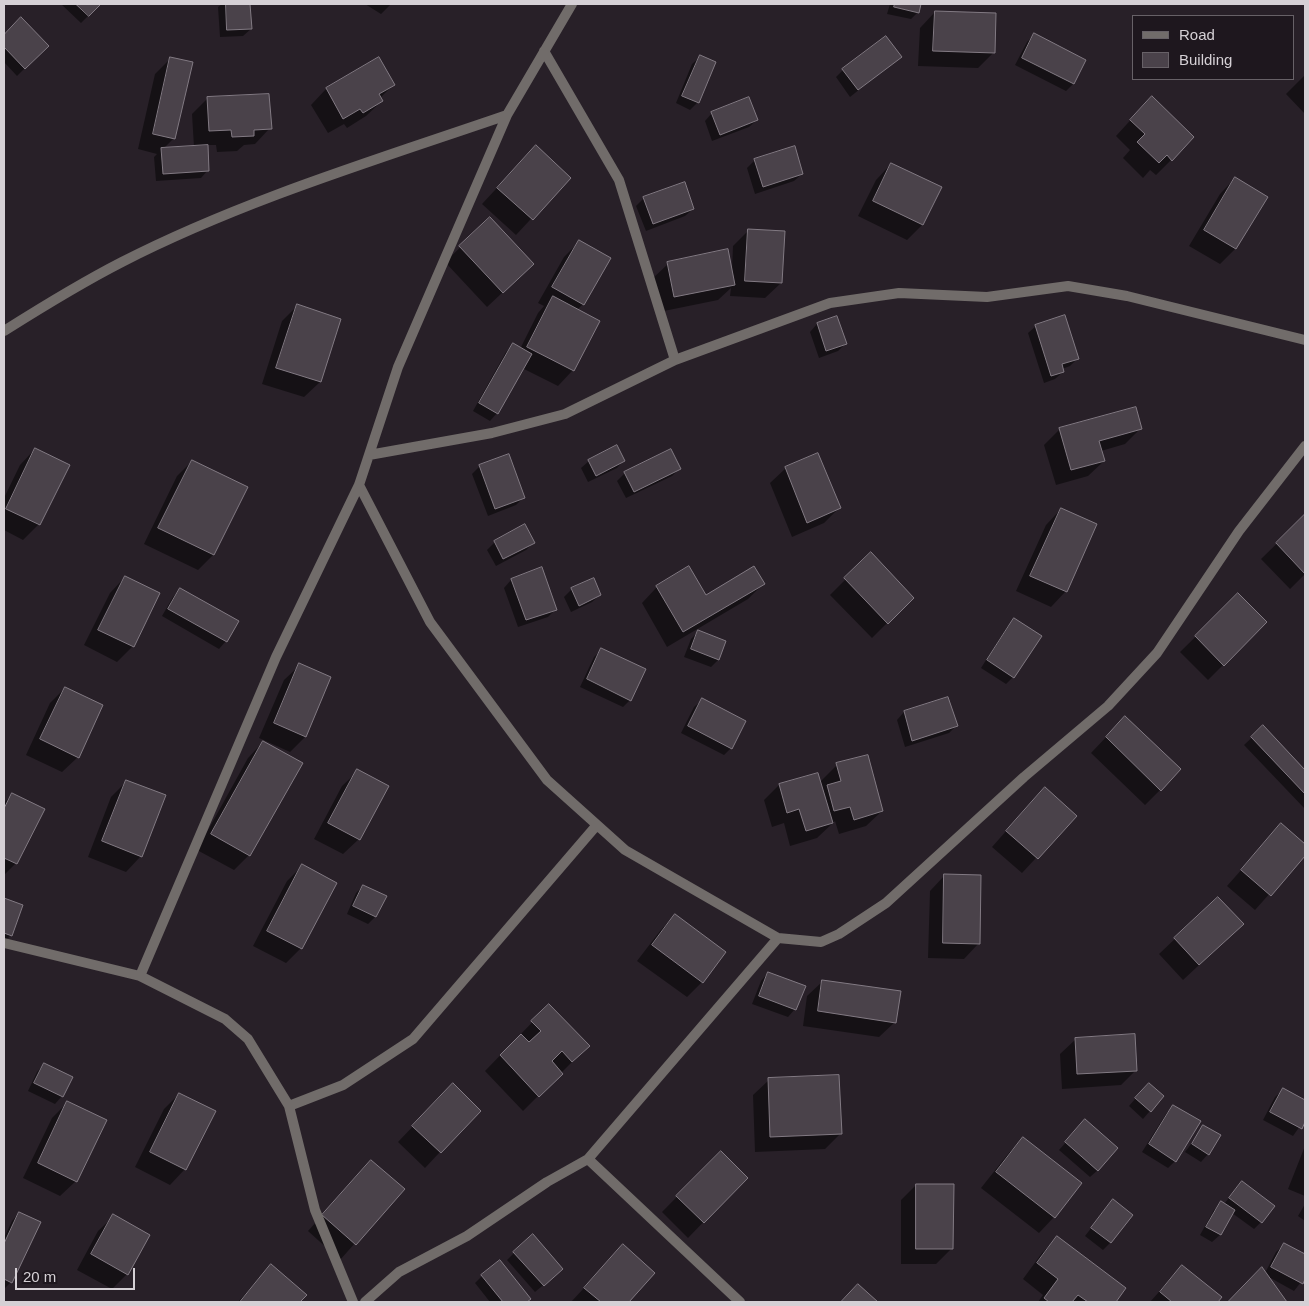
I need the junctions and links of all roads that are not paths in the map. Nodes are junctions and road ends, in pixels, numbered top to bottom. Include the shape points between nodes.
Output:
1 (572, 4) edge
2 (544, 51) junction
3 (507, 115) junction
4 (4, 331) edge
5 (1305, 340) edge
6 (675, 360) junction
7 (1305, 446) edge
8 (369, 456) junction
9 (359, 485) junction
10 (596, 826) junction
11 (778, 938) junction
12 (4, 943) edge
13 (140, 976) junction
14 (289, 1106) junction
15 (588, 1159) junction
16 (353, 1302) edge
17 (365, 1302) edge
18 (740, 1302) edge

1 - 2 street
2 - 3 street
2 - 6 street via 619,180
3 - 4 street via 209,222 123,262
3 - 8 street via 398,367
5 - 6 street via 1127,296 1068,286 987,297 899,293 830,303
6 - 8 street via 565,414 492,433
7 - 11 street via 1239,531 1157,653 1108,706 1024,777 886,903 821,942
8 - 9 street
9 - 10 street via 430,622 547,780
9 - 13 street via 276,657
10 - 11 street via 625,850
10 - 14 street via 412,1039 343,1085
11 - 15 street
12 - 13 street
13 - 14 street via 225,1019 248,1039
14 - 16 street via 315,1210
15 - 17 street via 547,1182 467,1236 399,1272
15 - 18 street

